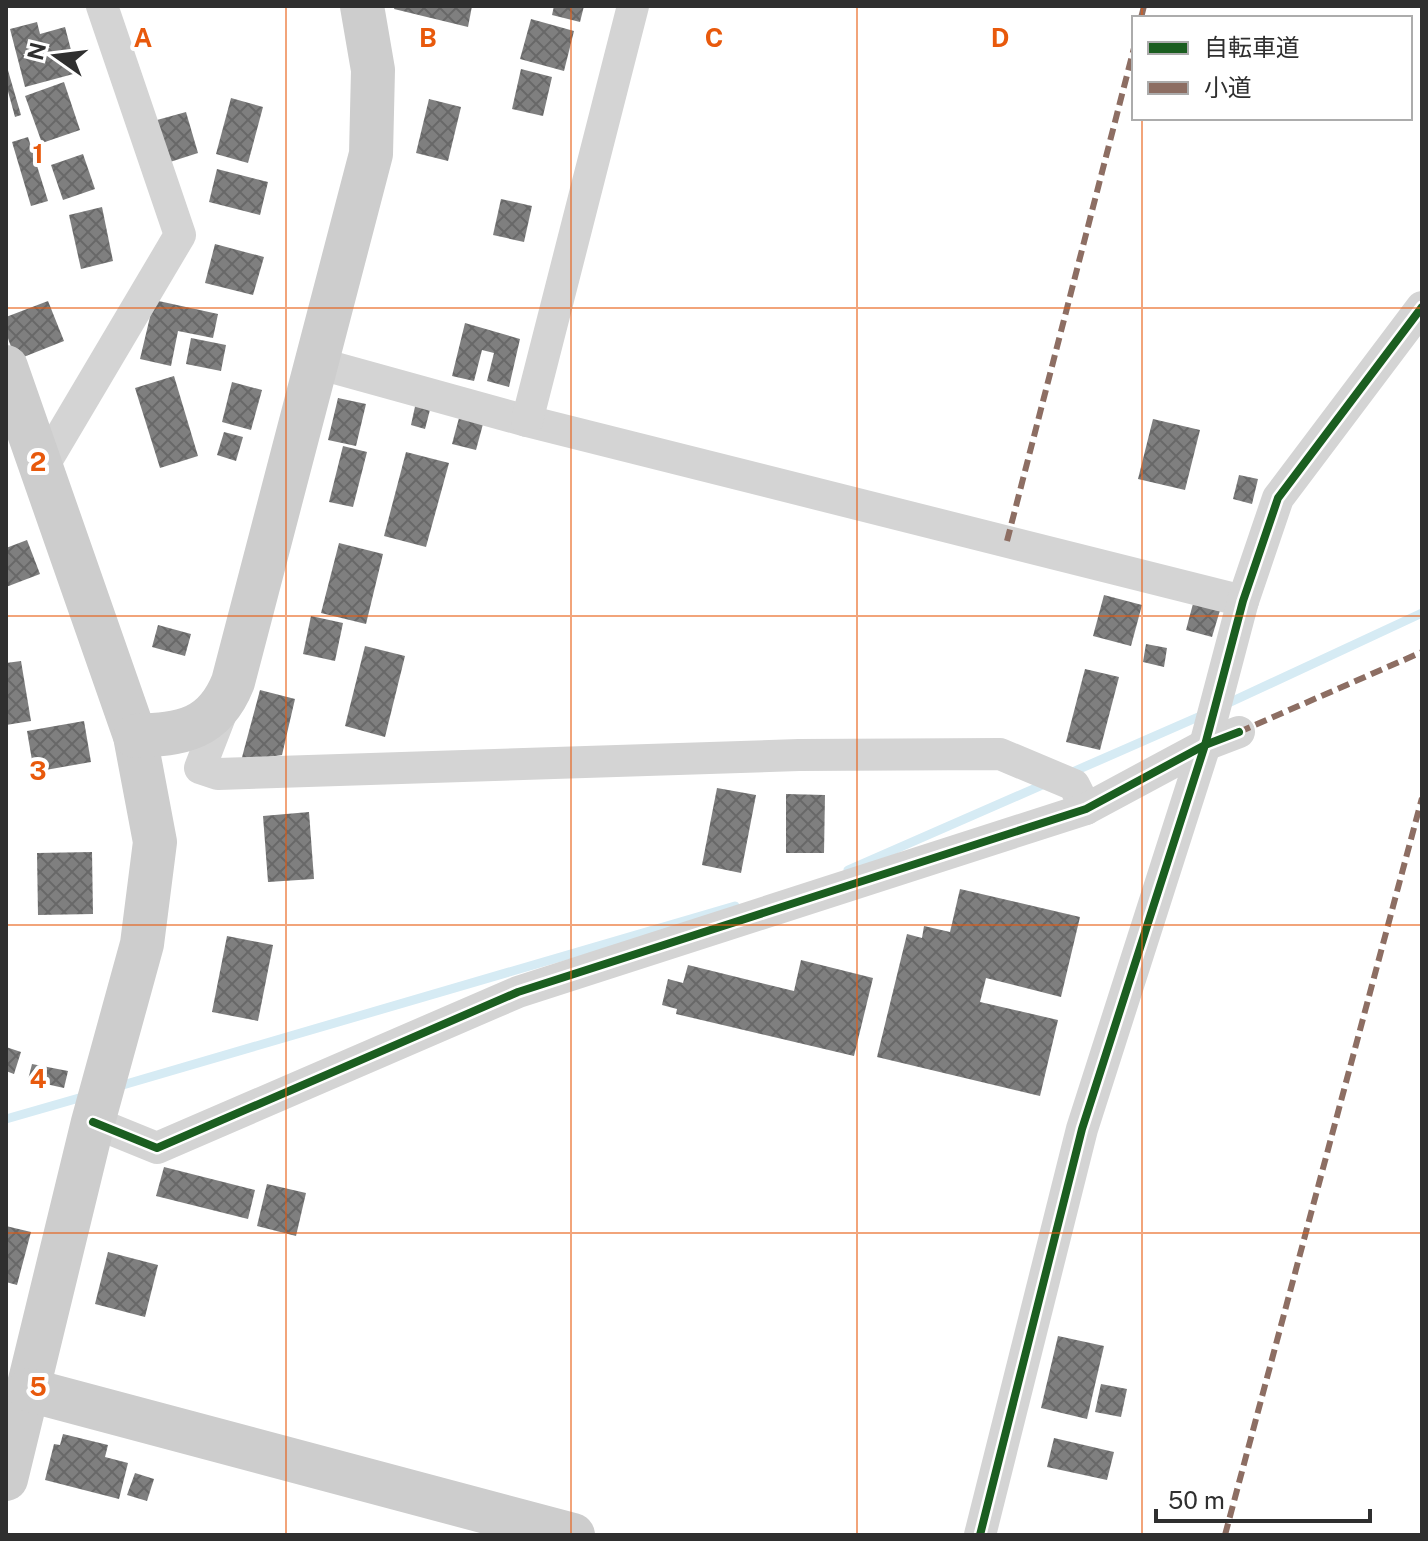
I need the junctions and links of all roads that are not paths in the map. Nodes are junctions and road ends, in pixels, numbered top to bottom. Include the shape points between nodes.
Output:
1 (102, 6) edge
2 (362, 6) edge
3 (633, 6) edge
4 (1422, 307) edge
5 (317, 363) junction
6 (6, 367) edge
7 (527, 421) junction
8 (42, 468) junction
9 (1243, 601) junction
10 (224, 706) junction
11 (1239, 732) dead end
12 (135, 736) junction
13 (1205, 745) junction
14 (1086, 809) junction
15 (93, 1122) junction
16 (17, 1386) edge
17 (6, 1479) edge
18 (480, 1522) edge
19 (573, 1535) edge
20 (980, 1535) edge

1 - 8 street via 180,235
2 - 5 street via 373,70 371,154
3 - 7 street
4 - 9 street via 1278,498
5 - 7 street
5 - 10 street
6 - 8 street
7 - 9 street
8 - 12 street
9 - 13 street
10 - 12 street via 202,723 173,734
10 - 14 street via 200,768 218,774 1000,754 1074,785
11 - 13 street
12 - 15 street via 155,842 142,944
13 - 14 street
13 - 20 street via 1082,1129
14 - 15 street via 518,992 157,1148
15 - 16 street
16 - 17 street
16 - 18 street
18 - 19 street

